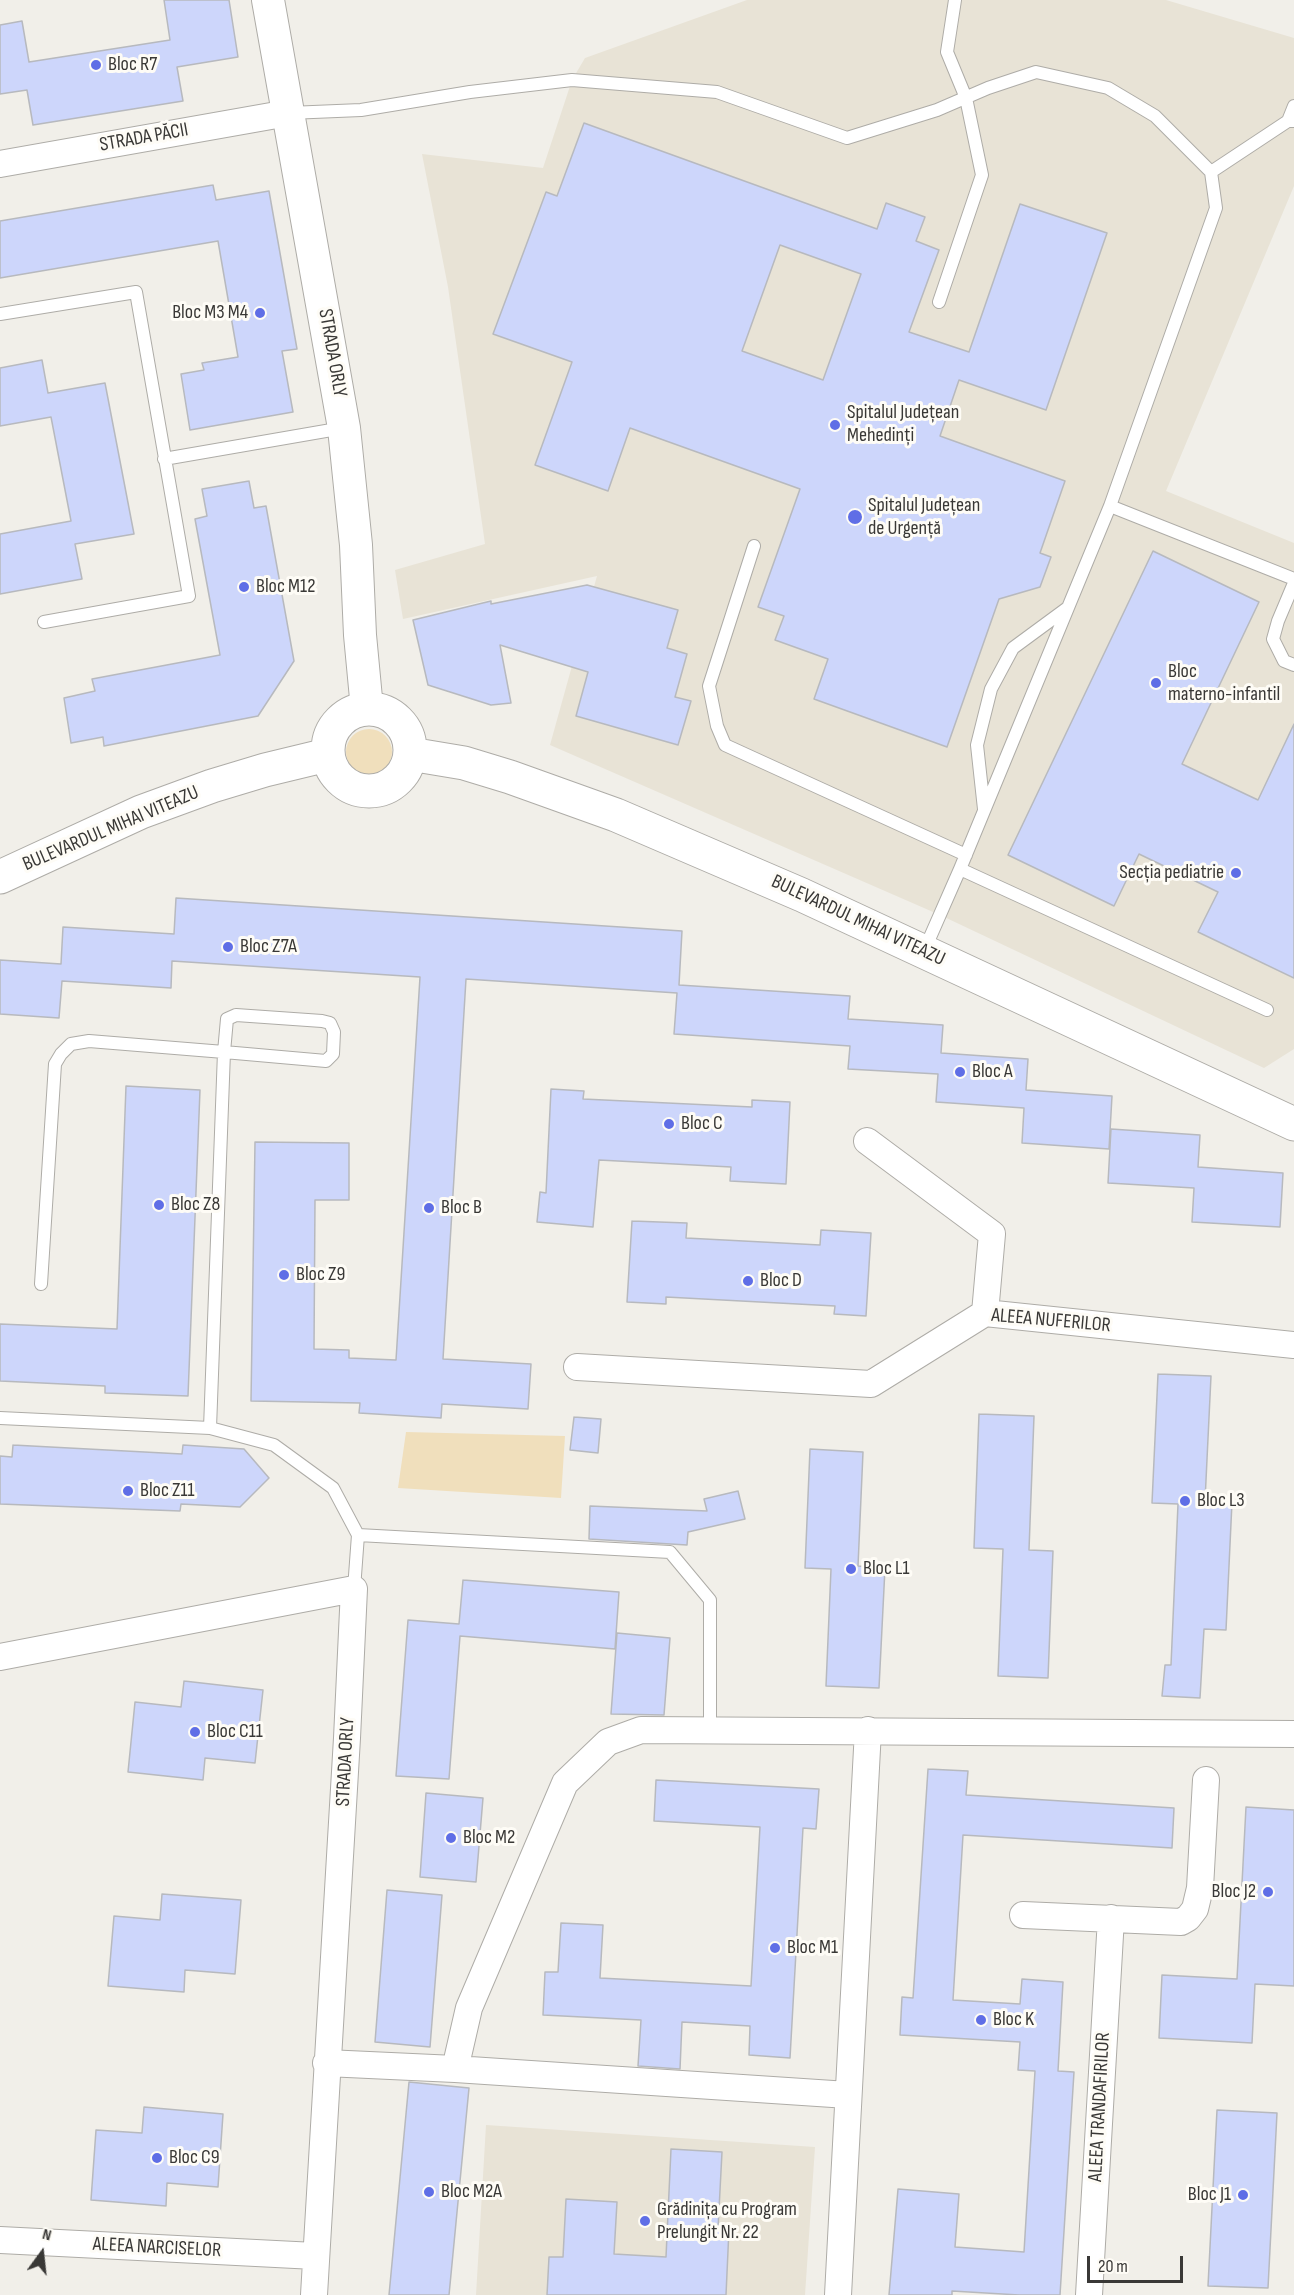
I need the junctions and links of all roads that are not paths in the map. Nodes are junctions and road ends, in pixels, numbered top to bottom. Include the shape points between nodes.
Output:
1 (268, 0) edge
2 (955, 0) edge
3 (966, 98) junction
4 (1294, 106) edge
5 (288, 113) junction
6 (1291, 121) edge
7 (0, 164) edge
8 (1211, 172) junction
9 (939, 302) dead end
10 (0, 314) edge
11 (344, 428) junction
12 (164, 459) junction
13 (1110, 506) junction
14 (754, 546) dead end
15 (1294, 581) edge
16 (1067, 608) junction
17 (44, 622) dead end
18 (1294, 665) edge
19 (366, 709) junction
20 (410, 754) junction
21 (327, 755) junction
22 (984, 810) junction
23 (966, 855) junction
24 (960, 869) junction
25 (0, 877) edge
26 (924, 951) junction
27 (1267, 1010) dead end
28 (224, 1052) junction
29 (1294, 1124) edge
30 (867, 1141) dead end
31 (41, 1284) dead end
32 (985, 1313) junction
33 (1294, 1345) edge
34 (577, 1367) dead end
35 (0, 1418) edge
36 (210, 1428) junction
37 (358, 1535) junction
38 (354, 1589) junction
39 (0, 1657) edge
40 (868, 1730) junction
41 (710, 1731) junction
42 (1294, 1734) edge
43 (1206, 1780) dead end
44 (1023, 1915) dead end
45 (1111, 1918) junction
46 (326, 2063) junction
47 (455, 2069) junction
48 (848, 2095) junction
49 (0, 2240) edge
50 (315, 2256) junction
51 (314, 2295) edge
52 (838, 2295) edge
53 (1089, 2295) edge

1 - 5 street, STRADA ORLY
2 - 3 lane via 947,52
3 - 5 lane via 847,138 717,92 572,80 361,110
3 - 8 lane via 1036,72 1108,88 1155,116
3 - 9 lane via 982,174
4 - 6 lane
5 - 7 street, STRADA PĂCII
5 - 11 street, STRADA ORLY
6 - 8 lane
8 - 13 lane via 1216,208
10 - 12 lane via 136,292
11 - 12 lane
11 - 19 street, STRADA ORLY
12 - 17 lane via 189,596
13 - 15 lane
13 - 16 lane
14 - 23 lane via 709,686 725,746
15 - 18 lane via 1274,639 1284,661
16 - 22 lane
16 - 22 lane via 1013,648 991,689 977,745
19 - 20 main road via 378,710 399,722
19 - 21 main road via 355,711 337,724
20 - 21 main road via 405,770 394,783 365,792 340,780
20 - 26 main road, BULEVARDUL MIHAI VITEAZU via 464,763 597,807
21 - 25 main road, BULEVARDUL MIHAI VITEAZU via 255,773 161,804
22 - 23 lane
23 - 24 lane
24 - 26 lane
24 - 27 lane
26 - 29 main road, BULEVARDUL MIHAI VITEAZU
28 - 28 lane via 326,1061 333,1054 334,1032 330,1023 322,1021 231,1016 226,1019
28 - 31 lane via 88,1041 71,1044 61,1054 55,1064
28 - 36 lane
30 - 32 street via 992,1234
32 - 33 street, ALEEA NUFERILOR
32 - 34 street, ALEEA NUFERILOR via 871,1384
35 - 36 lane
36 - 37 lane via 274,1445 283,1451 333,1488
37 - 38 lane
37 - 41 lane via 670,1552 710,1600
38 - 39 street
38 - 46 street, STRADA ORLY
40 - 41 street
40 - 42 street
40 - 48 street
41 - 47 street via 641,1730 608,1742 566,1783 469,2008
43 - 45 street via 1200,1888 1195,1909 1181,1922
44 - 45 street
45 - 53 street, ALEEA TRANDAFIRILOR
46 - 47 street
46 - 50 street, STRADA ORLY
47 - 48 street
48 - 52 street
49 - 50 street, ALEEA NARCISELOR
50 - 51 street, STRADA ORLY

